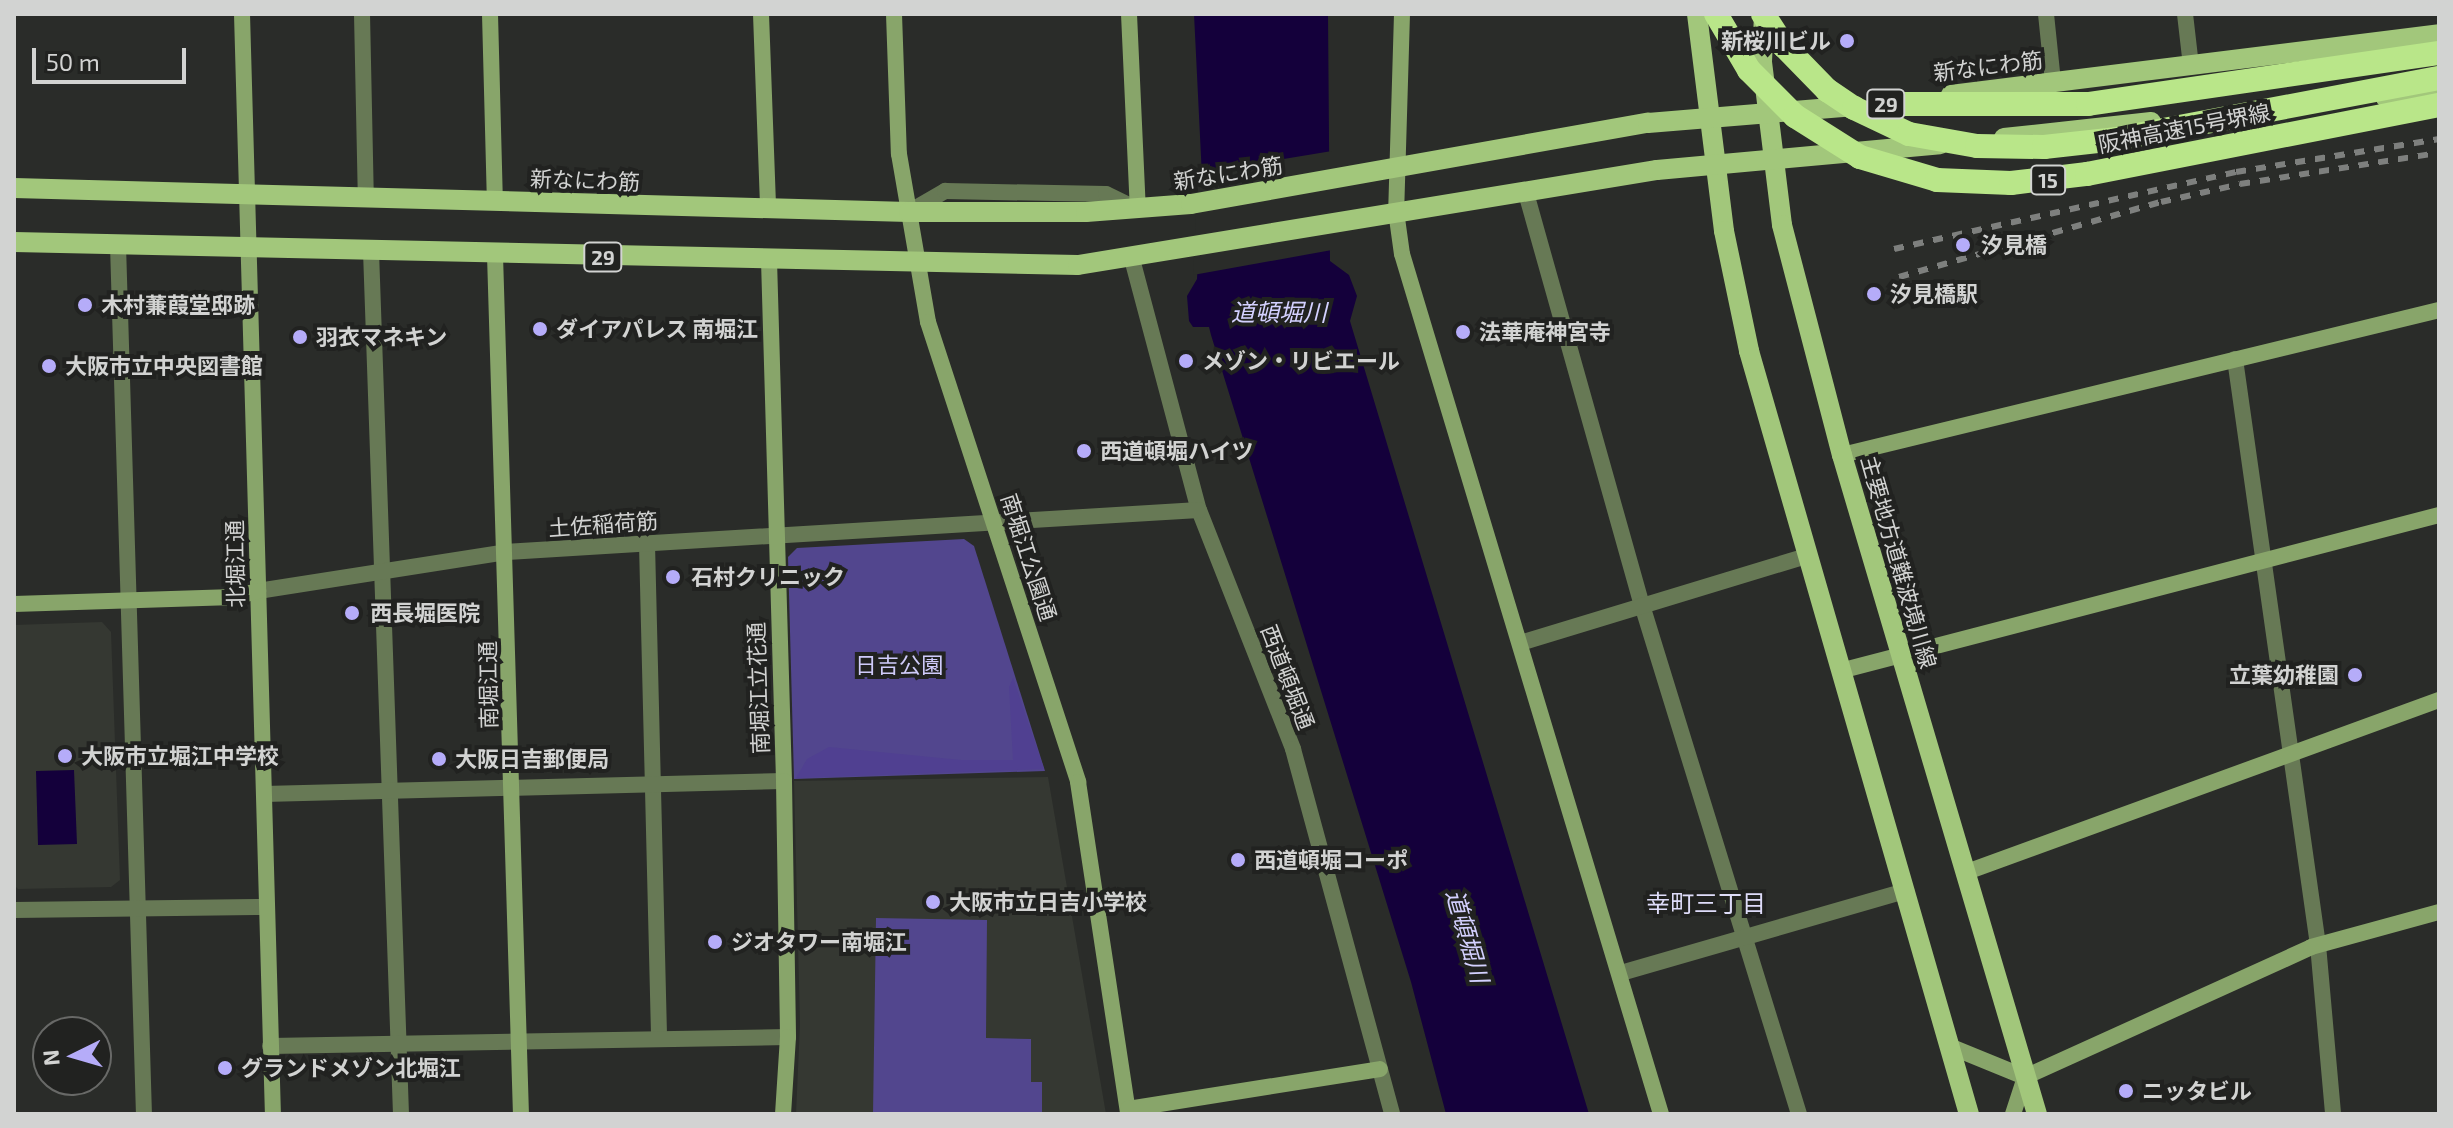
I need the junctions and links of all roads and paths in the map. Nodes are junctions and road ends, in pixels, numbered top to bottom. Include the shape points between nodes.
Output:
1 (242, 14) edge
2 (362, 14) edge
3 (490, 14) edge
4 (761, 14) edge
5 (894, 14) edge
6 (1129, 14) edge
7 (1402, 14) edge
8 (1697, 14) edge
9 (1716, 14) edge
10 (1763, 14) edge
11 (2046, 14) edge
12 (2185, 14) edge
13 (2439, 34) edge
14 (2439, 53) edge
15 (2191, 66) junction
16 (2439, 78) edge
17 (2053, 82) junction
18 (2439, 92) edge
19 (1883, 104) junction
20 (2439, 105) edge
21 (1767, 112) junction
22 (1708, 117) junction
23 (1773, 160) junction
24 (1715, 165) junction
25 (1396, 169) junction
26 (14, 188) edge
27 (1526, 193) junction
28 (248, 196) junction
29 (366, 198) junction
30 (495, 201) junction
31 (768, 209) junction
32 (1138, 209) junction
33 (1396, 211) junction
34 (909, 212) junction
35 (14, 242) edge
36 (118, 245) junction
37 (249, 247) junction
38 (371, 251) junction
39 (495, 255) junction
40 (1132, 259) junction
41 (769, 260) junction
42 (919, 265) junction
43 (2439, 310) edge
44 (2235, 359) junction
45 (1842, 455) junction
46 (1199, 510) junction
47 (2439, 515) edge
48 (995, 521) junction
49 (775, 534) junction
50 (647, 544) junction
51 (506, 552) junction
52 (1806, 556) junction
53 (2264, 561) junction
54 (382, 572) junction
55 (258, 591) junction
56 (125, 600) junction
57 (14, 604) edge
58 (1642, 605) junction
59 (1520, 643) junction
60 (1900, 653) junction
61 (1840, 671) junction
62 (2439, 700) edge
63 (2289, 751) junction
64 (784, 781) junction
65 (653, 787) junction
66 (512, 788) junction
67 (389, 789) junction
68 (264, 794) junction
69 (1964, 873) junction
70 (1906, 891) junction
71 (135, 907) junction
72 (267, 907) junction
73 (14, 910) edge
74 (2439, 912) edge
75 (1743, 938) junction
76 (2318, 945) junction
77 (1621, 973) junction
78 (788, 1037) junction
79 (659, 1039) junction
80 (518, 1041) junction
81 (398, 1043) junction
82 (270, 1046) junction
83 (1949, 1046) junction
84 (1380, 1069) junction
85 (2025, 1077) junction
86 (1128, 1112) edge
87 (144, 1114) edge
88 (273, 1114) edge
89 (401, 1114) edge
90 (521, 1114) edge
91 (783, 1114) edge
92 (1392, 1114) edge
93 (1661, 1114) edge
94 (1799, 1114) edge
95 (1969, 1114) edge
96 (2013, 1114) edge
97 (2037, 1114) edge
98 (2333, 1114) edge

1 - 28 street, 北堀江通
2 - 29 street
3 - 30 street
4 - 31 street
5 - 34 street, 南堀江公園通 via 899,154
6 - 32 street
7 - 25 street
8 - 22 main road
9 - 20 highway, 阪神高速15号堺線 / 15 via 1749,70 1795,116 1860,157 1937,180 2011,183 2075,176
10 - 16 highway, 阪神高速15号堺線 / 15 via 1784,46 1827,90 1854,108 1909,134 1977,146 2044,147 2116,139
10 - 21 main road, 主要地方道難波境川線
11 - 17 street
12 - 15 street
13 - 15 main road, 新なにわ筋 / 29
14 - 19 highway via 2088,104
15 - 17 main road, 新なにわ筋 / 29
17 - 19 main road, 新なにわ筋 / 29
18 - 23 main road, 29
19 - 21 main road, 新なにわ筋 / 29
21 - 22 main road, 新なにわ筋 / 29
21 - 23 main road, 主要地方道難波境川線
22 - 24 main road
22 - 25 main road, 新なにわ筋 / 29
23 - 24 main road, 29
23 - 45 main road, 主要地方道難波境川線 via 1782,225
24 - 27 main road, 29
24 - 52 main road via 1749,351
25 - 32 main road, 新なにわ筋 / 29
25 - 33 street
26 - 28 main road, 新なにわ筋 / 29
27 - 33 main road, 29
27 - 58 street
28 - 29 main road, 新なにわ筋 / 29
28 - 37 street, 北堀江通
29 - 30 main road, 新なにわ筋 / 29
30 - 31 main road, 新なにわ筋 / 29
31 - 34 main road, 新なにわ筋 / 29
32 - 34 main road, 新なにわ筋 / 29
33 - 40 main road, 29
33 - 59 street via 1402,254
34 - 42 street, 南堀江公園通
35 - 36 main road, 29
36 - 37 main road, 29
36 - 56 street
37 - 38 main road, 29
37 - 55 street, 北堀江通
38 - 39 main road, 29
38 - 54 street
39 - 41 main road, 29
39 - 51 street, 南堀江通
40 - 42 main road, 29 via 1078,265
40 - 46 street, 西道頓堀通
41 - 42 main road, 29
41 - 49 street, 南堀江立花通
42 - 48 street, 南堀江公園通 via 928,322
43 - 44 street
44 - 45 street
44 - 53 street
45 - 60 main road, 主要地方道難波境川線
46 - 48 street, 土佐稲荷筋
46 - 84 street, 西道頓堀通 via 1293,749
47 - 53 street
48 - 49 street, 土佐稲荷筋
48 - 86 street, 南堀江公園通 via 1078,782
49 - 50 street, 土佐稲荷筋
49 - 64 street, 南堀江立花通
50 - 51 street, 土佐稲荷筋
50 - 65 street
51 - 54 street, 土佐稲荷筋
51 - 66 street, 南堀江通
52 - 58 street
52 - 61 main road
53 - 60 street
53 - 63 street
54 - 55 street, 土佐稲荷筋
54 - 67 street
55 - 56 street, 土佐稲荷筋 via 234,597
55 - 68 street, 北堀江通
56 - 57 street, 土佐稲荷筋
56 - 71 street
58 - 59 street
58 - 75 street
59 - 77 street
60 - 61 street
60 - 69 main road, 主要地方道難波境川線
61 - 70 main road
62 - 63 street
63 - 69 street
63 - 76 street
64 - 65 street
64 - 78 street, 南堀江立花通
65 - 66 street
65 - 79 street
66 - 67 street
66 - 80 street, 南堀江通
67 - 68 street
67 - 81 street
68 - 72 street, 北堀江通
69 - 85 main road, 主要地方道難波境川線
70 - 75 street
70 - 83 main road
71 - 72 street
71 - 73 street
71 - 87 street
72 - 82 street, 北堀江通
74 - 76 street
75 - 77 street
75 - 94 street
76 - 85 street
76 - 98 street
77 - 93 street
78 - 79 street
78 - 91 street, 南堀江立花通
79 - 80 street
80 - 81 street
80 - 90 street, 南堀江通
81 - 82 street
81 - 89 street
82 - 88 street, 北堀江通
83 - 85 street
83 - 95 main road
84 - 86 street
84 - 92 street, 西道頓堀通
85 - 96 street
85 - 97 main road, 主要地方道難波境川線

